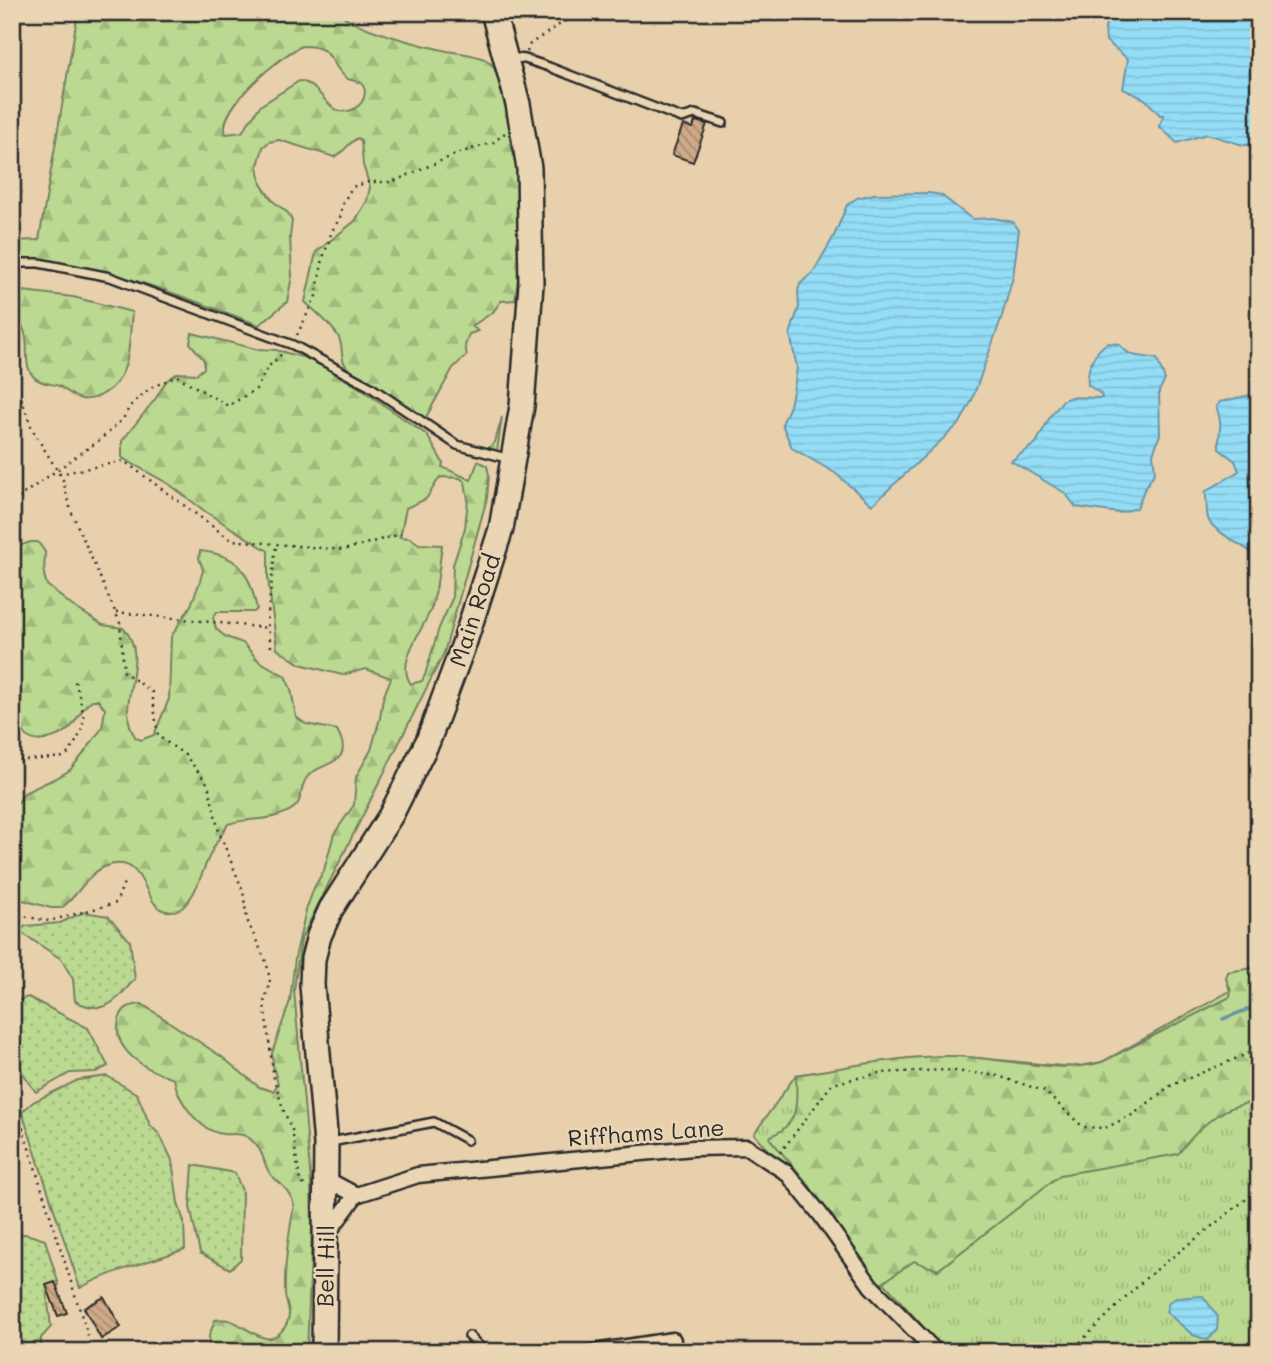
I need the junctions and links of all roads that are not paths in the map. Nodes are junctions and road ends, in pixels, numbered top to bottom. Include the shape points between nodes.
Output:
1 (493, 12) edge
2 (515, 58) junction
3 (723, 122) dead end
4 (12, 263) edge
5 (514, 460) junction
6 (467, 1140) dead end
7 (326, 1144) junction
8 (326, 1190) junction
9 (356, 1195) junction
10 (326, 1236) junction
11 (469, 1336) dead end
12 (673, 1340) dead end
13 (324, 1352) edge
14 (485, 1352) edge
15 (594, 1352) edge
16 (936, 1352) edge

1 - 2 main road, Main Road
2 - 3 lane via 682,118 695,114
2 - 5 main road, Main Road via 529,168 531,284
4 - 5 lane via 110,277 293,345 369,386 457,445
5 - 7 main road, Main Road via 501,529 428,741 391,815 319,936 312,985
6 - 7 lane via 434,1122
7 - 8 main road, Main Road
8 - 9 street
8 - 10 main road, Bell Hill
9 - 10 street
9 - 16 street, Riffhams Lane via 418,1175 693,1148 747,1147 786,1173 872,1286
10 - 13 main road, Bell Hill
11 - 14 lane
12 - 15 street

